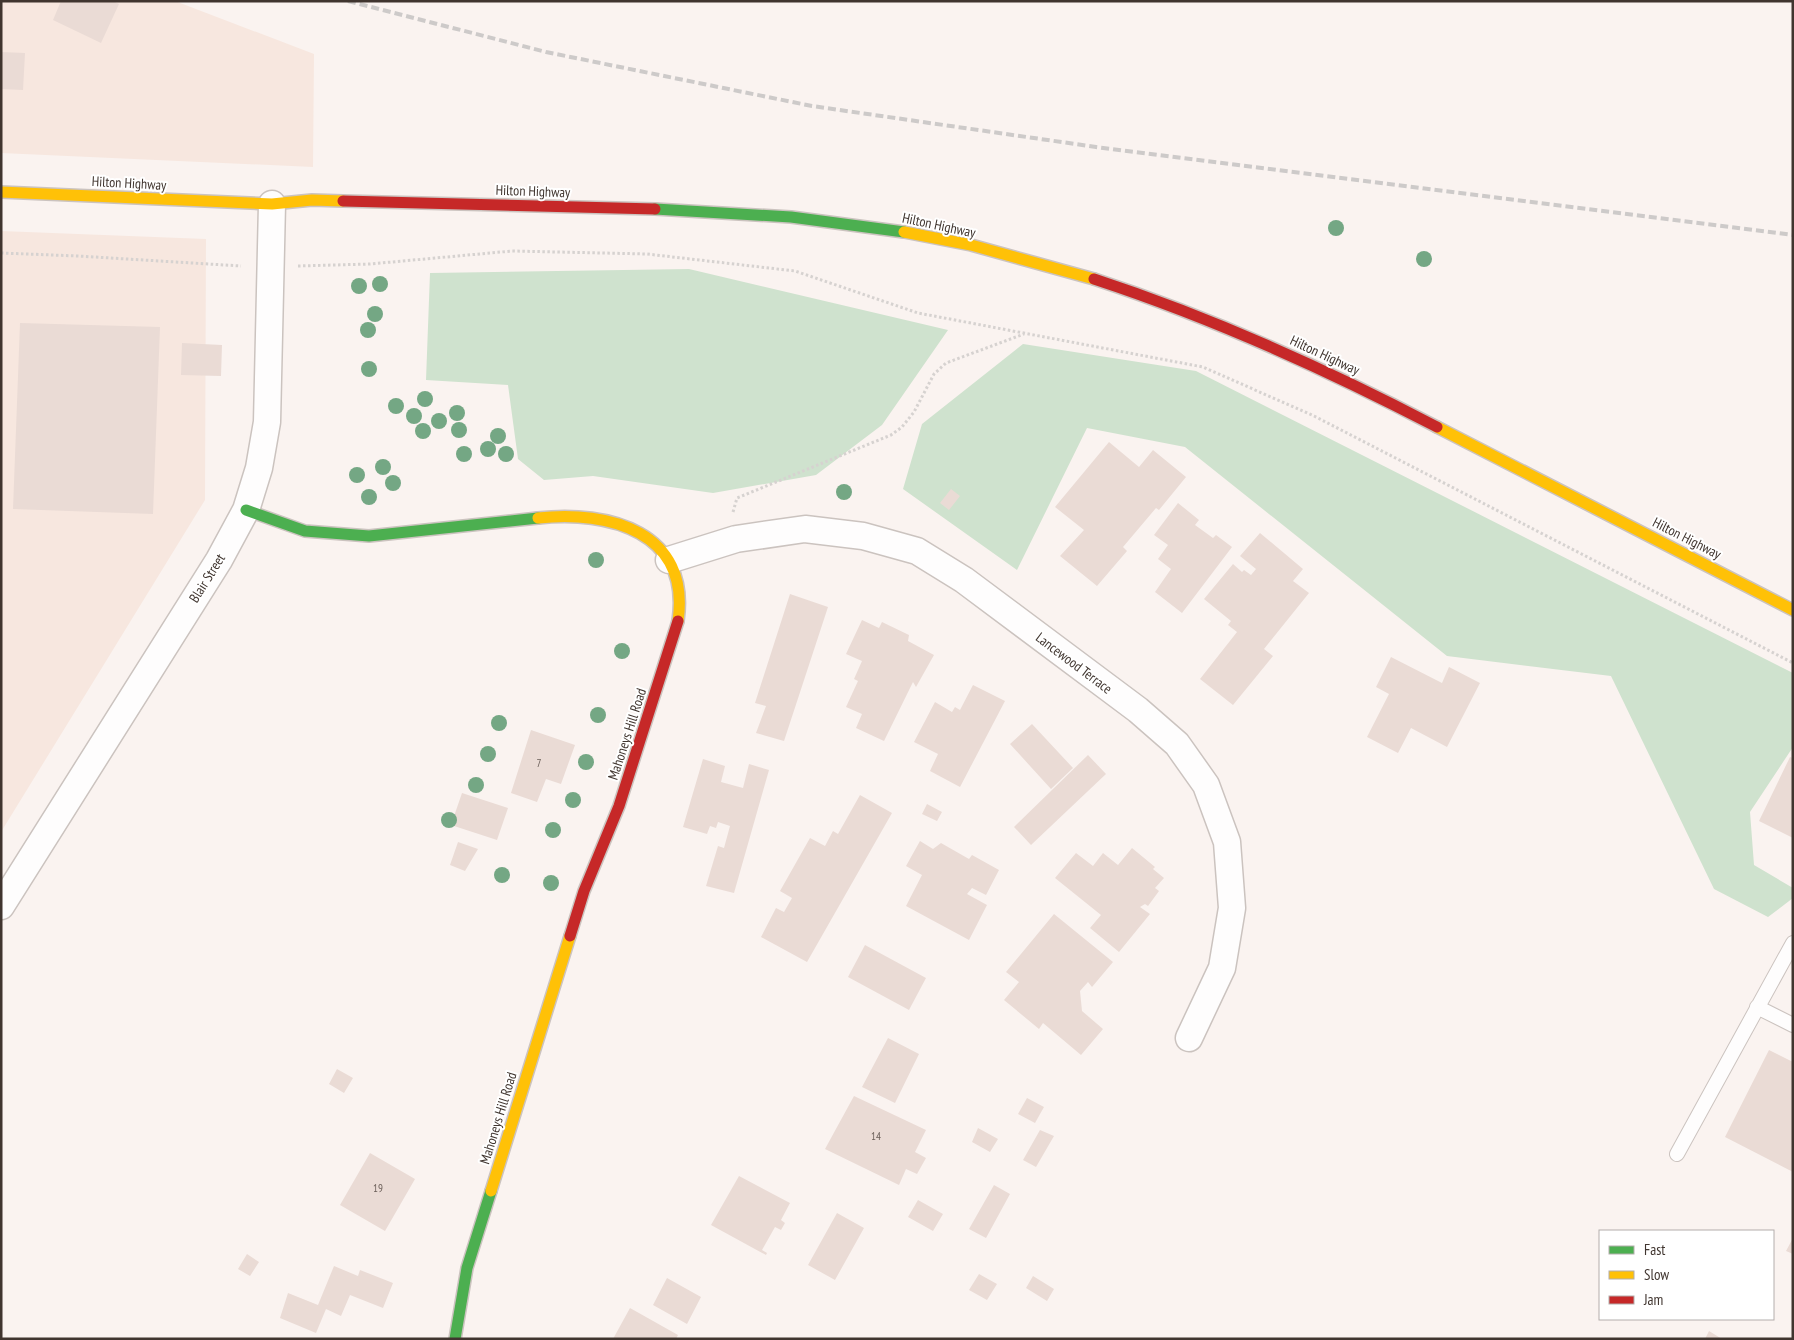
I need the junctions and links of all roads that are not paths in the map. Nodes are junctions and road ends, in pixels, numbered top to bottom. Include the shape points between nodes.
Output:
1 (1, 192) edge
2 (272, 204) junction
3 (246, 510) junction
4 (670, 560) junction
5 (1793, 610) edge
6 (1, 906) edge
7 (1793, 943) edge
8 (1757, 1008) junction
9 (1793, 1026) edge
10 (1189, 1038) dead end
11 (1676, 1154) dead end
12 (455, 1339) edge

1 - 2 main road, Hilton Highway
2 - 3 street, Blair Street via 267,422 259,468
2 - 5 main road, Hilton Highway via 312,200 772,216 863,225 1037,263 1208,319 1293,356
3 - 4 main road, Mahoneys Hill Road via 306,531 369,536 566,515 598,517 628,526 651,539
3 - 6 street, Blair Street via 219,560
4 - 10 street, Lancewood Terrace via 736,539 805,529 863,536 917,552 964,580 1138,710 1176,744 1206,785 1227,842 1232,908 1222,968
4 - 12 main road, Mahoneys Hill Road via 680,603 677,629 619,806 581,901 467,1268
7 - 8 lane
8 - 9 lane
8 - 11 lane

